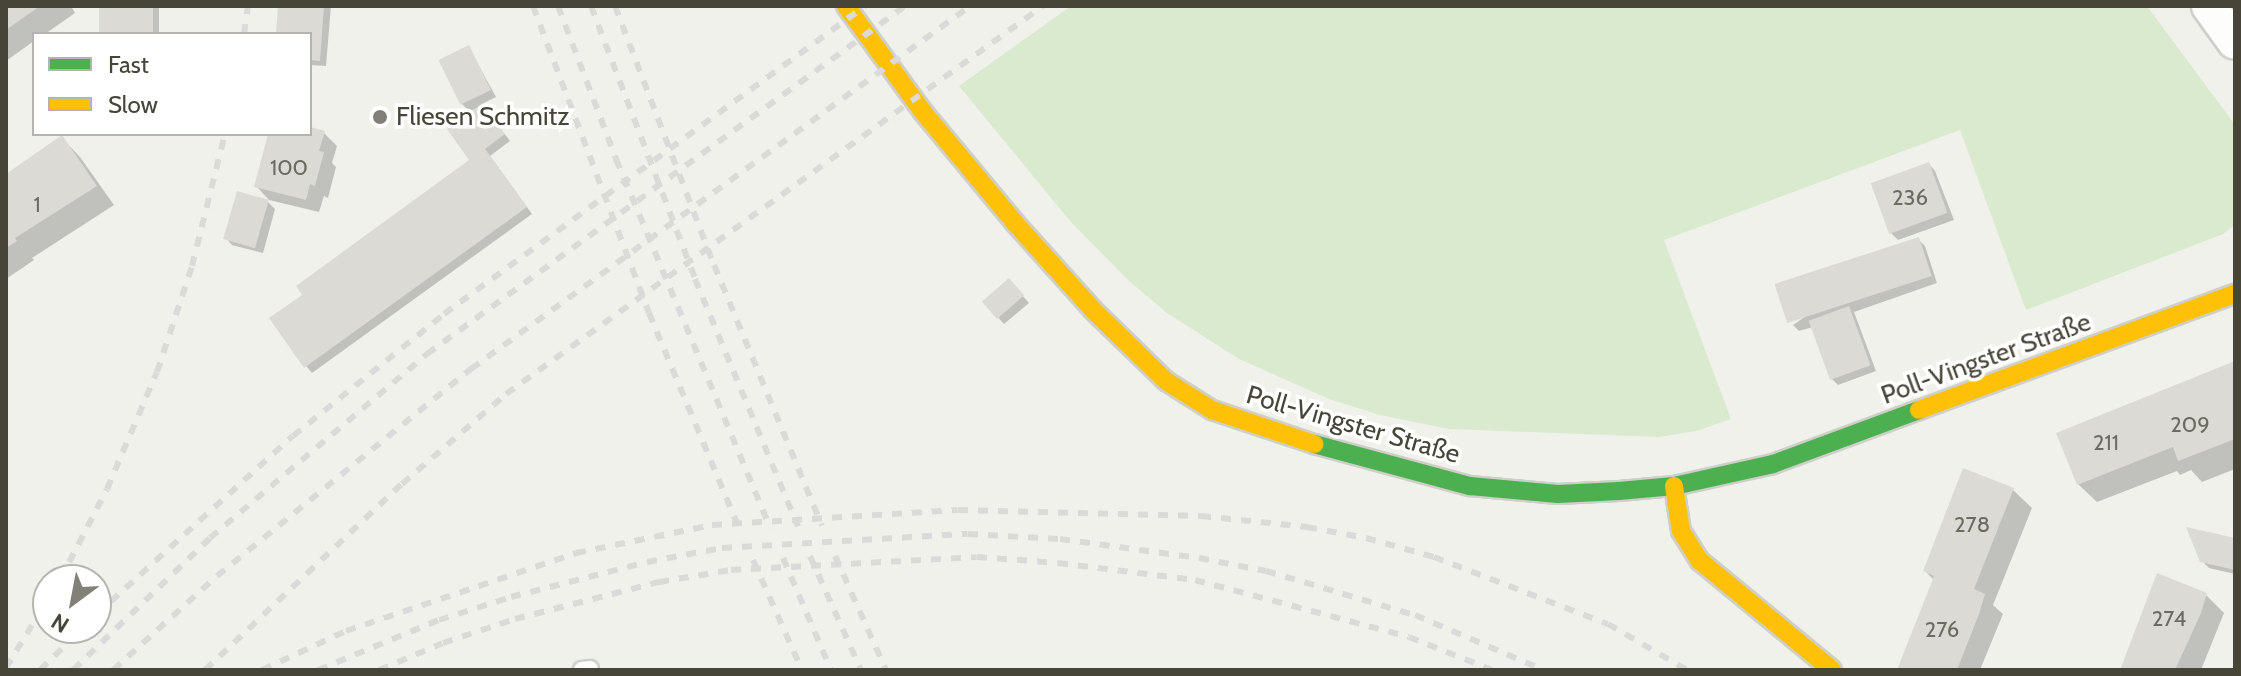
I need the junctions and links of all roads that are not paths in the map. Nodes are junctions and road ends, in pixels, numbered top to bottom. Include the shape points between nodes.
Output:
1 (846, 6) edge
2 (2209, 6) edge
3 (2235, 42) edge
4 (2235, 294) edge
5 (1674, 486) junction
6 (1832, 670) edge

1 - 5 street, Poll-Vingster Straße via 923,112 1093,310 1166,381 1212,410 1396,469 1470,486 1558,494
2 - 3 street
4 - 5 street, Poll-Vingster Straße via 1773,464
5 - 6 street via 1681,531 1700,561

